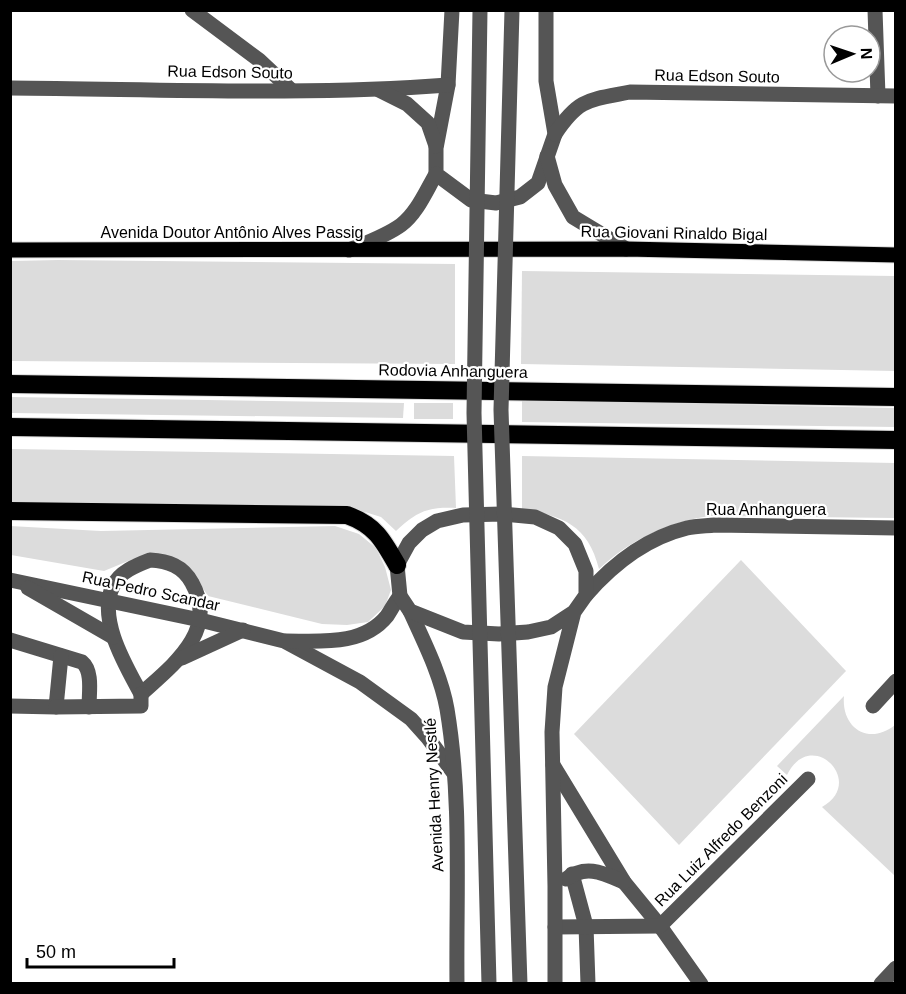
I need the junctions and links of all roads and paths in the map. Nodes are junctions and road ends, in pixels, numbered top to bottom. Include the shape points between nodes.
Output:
1 (192, 10) edge
2 (452, 10) edge
3 (480, 10) edge
4 (512, 10) edge
5 (546, 10) edge
6 (875, 10) edge
7 (448, 85) junction
8 (10, 88) edge
9 (291, 90) junction
10 (379, 90) junction
11 (878, 96) junction
12 (896, 96) edge
13 (555, 135) junction
14 (436, 147) junction
15 (546, 156) junction
16 (436, 174) junction
17 (626, 249) junction
18 (10, 250) edge
19 (348, 250) junction
20 (453, 250) joint
21 (896, 255) edge
22 (10, 384) edge
23 (896, 398) edge
24 (10, 427) edge
25 (896, 441) edge
26 (10, 511) edge
27 (896, 528) edge
28 (397, 566) junction
29 (13, 581) edge
30 (586, 595) junction
31 (400, 596) junction
32 (109, 600) junction
33 (410, 611) junction
34 (574, 612) junction
35 (200, 620) junction
36 (243, 630) junction
37 (113, 637) junction
38 (10, 640) edge
39 (284, 641) junction
40 (61, 656) junction
41 (182, 658) junction
42 (896, 681) edge
43 (141, 694) junction
44 (10, 706) edge
45 (873, 706) dead end
46 (56, 707) junction
47 (89, 707) junction
48 (553, 765) junction
49 (453, 772) junction
50 (808, 779) dead end
51 (572, 874) junction
52 (624, 882) junction
53 (555, 886) junction
54 (586, 926) junction
55 (660, 926) junction
56 (555, 927) junction
57 (896, 968) edge
58 (457, 984) edge
59 (489, 984) edge
60 (520, 984) edge
61 (555, 984) edge
62 (588, 984) edge
63 (701, 984) edge
64 (881, 984) edge

1 - 9 street via 259,60
2 - 7 street
3 - 59 street, bridge via 474,413
4 - 60 street, bridge via 501,410
5 - 13 street via 546,81
6 - 11 street
7 - 10 street, Rua Edson Souto
7 - 14 street
8 - 9 street, Rua Edson Souto
9 - 10 street, Rua Edson Souto
10 - 14 street via 407,104 428,123
11 - 12 street, Rua Edson Souto
11 - 13 street, Rua Edson Souto via 630,92 588,100 567,116
13 - 15 street, Rua Edson Souto
14 - 16 street
15 - 16 street, Rua Edson Souto via 538,183 520,197 496,203 471,200
15 - 17 street via 555,185 573,217
16 - 19 street via 402,224
17 - 20 main road, Rua Giovani Rinaldo Bigal
17 - 21 main road, Rua Giovani Rinaldo Bigal
18 - 19 main road, Avenida Doutor Antônio Alves Passig
19 - 20 main road, Avenida Doutor Antônio Alves Passig
22 - 23 highway, Rodovia Anhanguera
24 - 25 highway
26 - 28 highway via 347,515 375,530
27 - 30 street, Rua Anhanguera via 687,528 631,552
28 - 30 street via 409,543 437,521 483,514 535,517 559,528 575,544 586,570
28 - 31 street
29 - 32 street, Rua Pedro Scandar
29 - 37 street
30 - 34 street
31 - 33 street
31 - 39 street, Rua Pedro Scandar via 385,618 362,635
32 - 35 street, Rua Pedro Scandar
32 - 35 street via 113,584 133,566 150,560 165,561 190,579 198,594
32 - 37 street
33 - 34 street via 463,632 499,634 551,627
33 - 49 street, Avenida Henry Nestlé via 447,708
34 - 48 street via 555,687
35 - 36 street, Rua Pedro Scandar
35 - 41 street
36 - 39 street, Rua Pedro Scandar
36 - 41 street
37 - 43 street
38 - 40 street
39 - 49 street, Rua Pedro Scandar via 360,682 411,719
40 - 46 street
40 - 47 street via 87,666
41 - 43 street
42 - 45 street
43 - 47 street via 141,706
44 - 46 street
46 - 47 street
48 - 52 street
48 - 53 street
49 - 58 street, Avenida Henry Nestlé
50 - 55 street, Rua Luiz Alfredo Benzoni
51 - 52 street via 587,869
51 - 53 street
51 - 54 street
52 - 55 street
53 - 56 street
54 - 55 street
54 - 56 street
54 - 62 street
55 - 63 street
56 - 61 street
57 - 64 street

